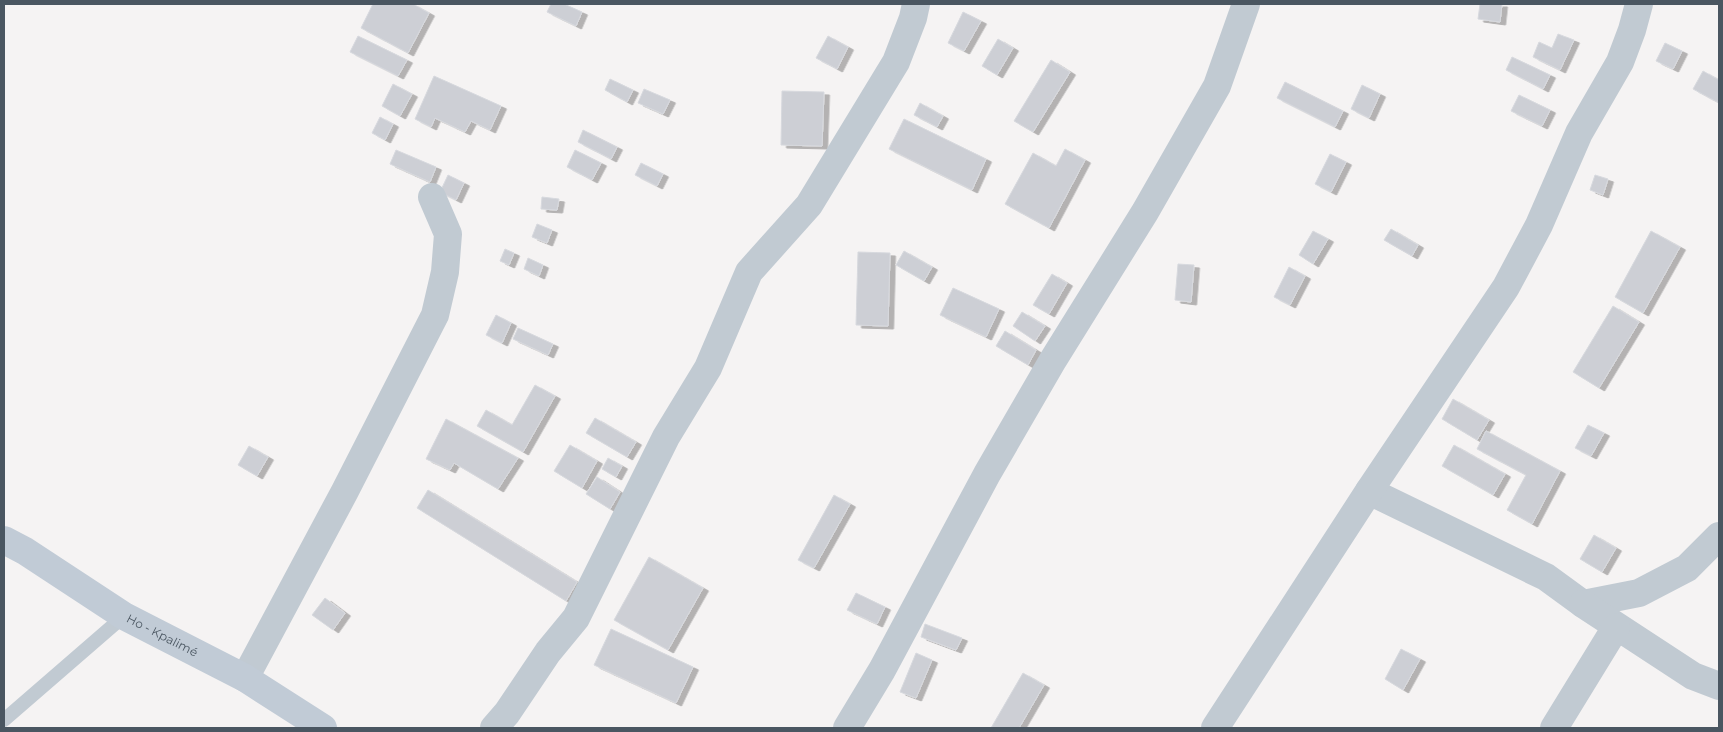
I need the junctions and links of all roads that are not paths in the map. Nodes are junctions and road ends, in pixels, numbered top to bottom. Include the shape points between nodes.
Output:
1 (916, 4) edge
2 (1246, 4) edge
3 (1639, 4) edge
4 (432, 197) dead end
5 (1369, 491) junction
6 (1719, 536) edge
7 (4, 540) edge
8 (1583, 604) junction
9 (124, 616) junction
10 (1616, 627) junction
11 (245, 678) junction
12 (1719, 686) edge
13 (4, 720) edge
14 (323, 728) edge
15 (494, 728) edge
16 (847, 728) edge
17 (1215, 728) edge
18 (1554, 728) edge

1 - 15 street via 896,62 809,205 749,272 708,368 666,437 576,618
2 - 16 street via 1217,86 987,474 882,670
3 - 5 street via 1620,62 1579,133 1539,225 1506,287
4 - 11 street via 448,234 445,272 434,315
5 - 8 street via 1546,577
5 - 17 street
6 - 8 street via 1687,568 1639,594
7 - 9 main road, Ho - Kpalimé
8 - 10 street
9 - 11 main road, Ho - Kpalimé
9 - 13 lane
10 - 12 street via 1693,676
10 - 18 street
11 - 14 main road, Ho - Kpalimé

